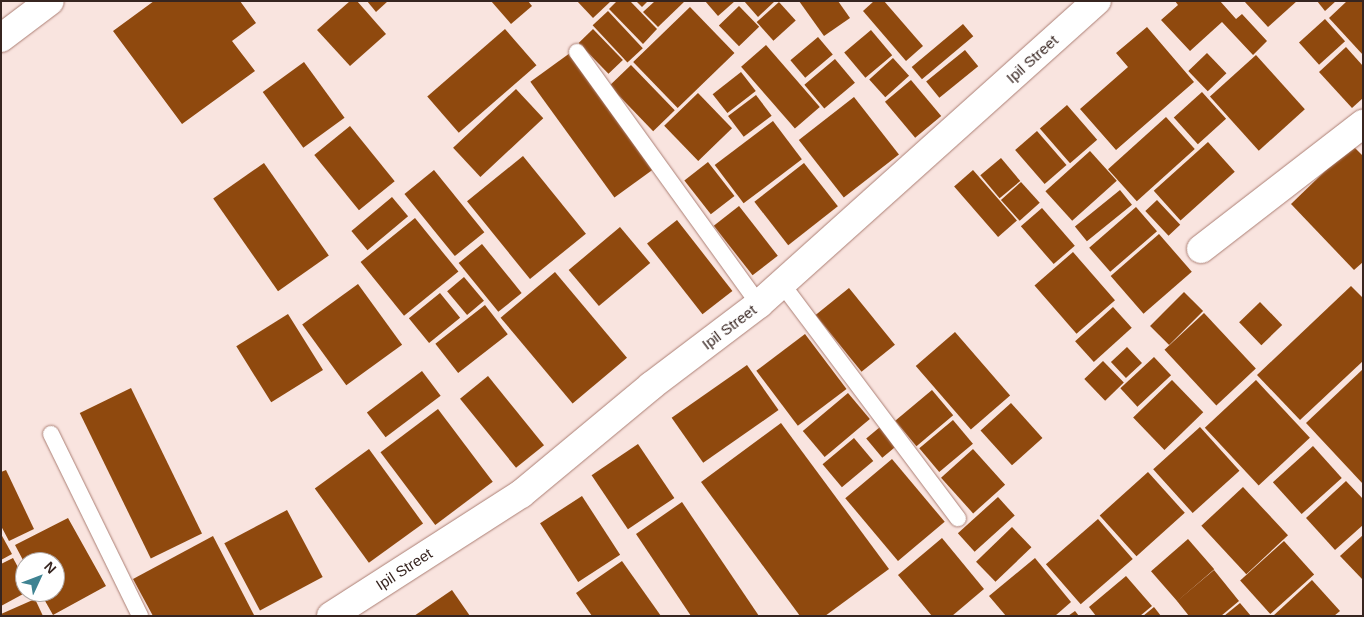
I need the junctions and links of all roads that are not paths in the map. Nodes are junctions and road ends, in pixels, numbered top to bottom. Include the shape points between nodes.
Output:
1 (50, 1) edge
2 (1097, 1) edge
3 (1, 38) edge
4 (577, 52) dead end
5 (1363, 124) edge
6 (1201, 249) dead end
7 (782, 284) junction
8 (759, 304) junction
9 (52, 434) dead end
10 (958, 518) dead end
11 (140, 616) edge
12 (331, 616) edge

1 - 3 street
2 - 7 street, Ipil Street
4 - 8 lane
5 - 6 street
7 - 8 street, Ipil Street
7 - 10 lane
8 - 12 street, Ipil Street via 651,386 521,494
9 - 11 lane

